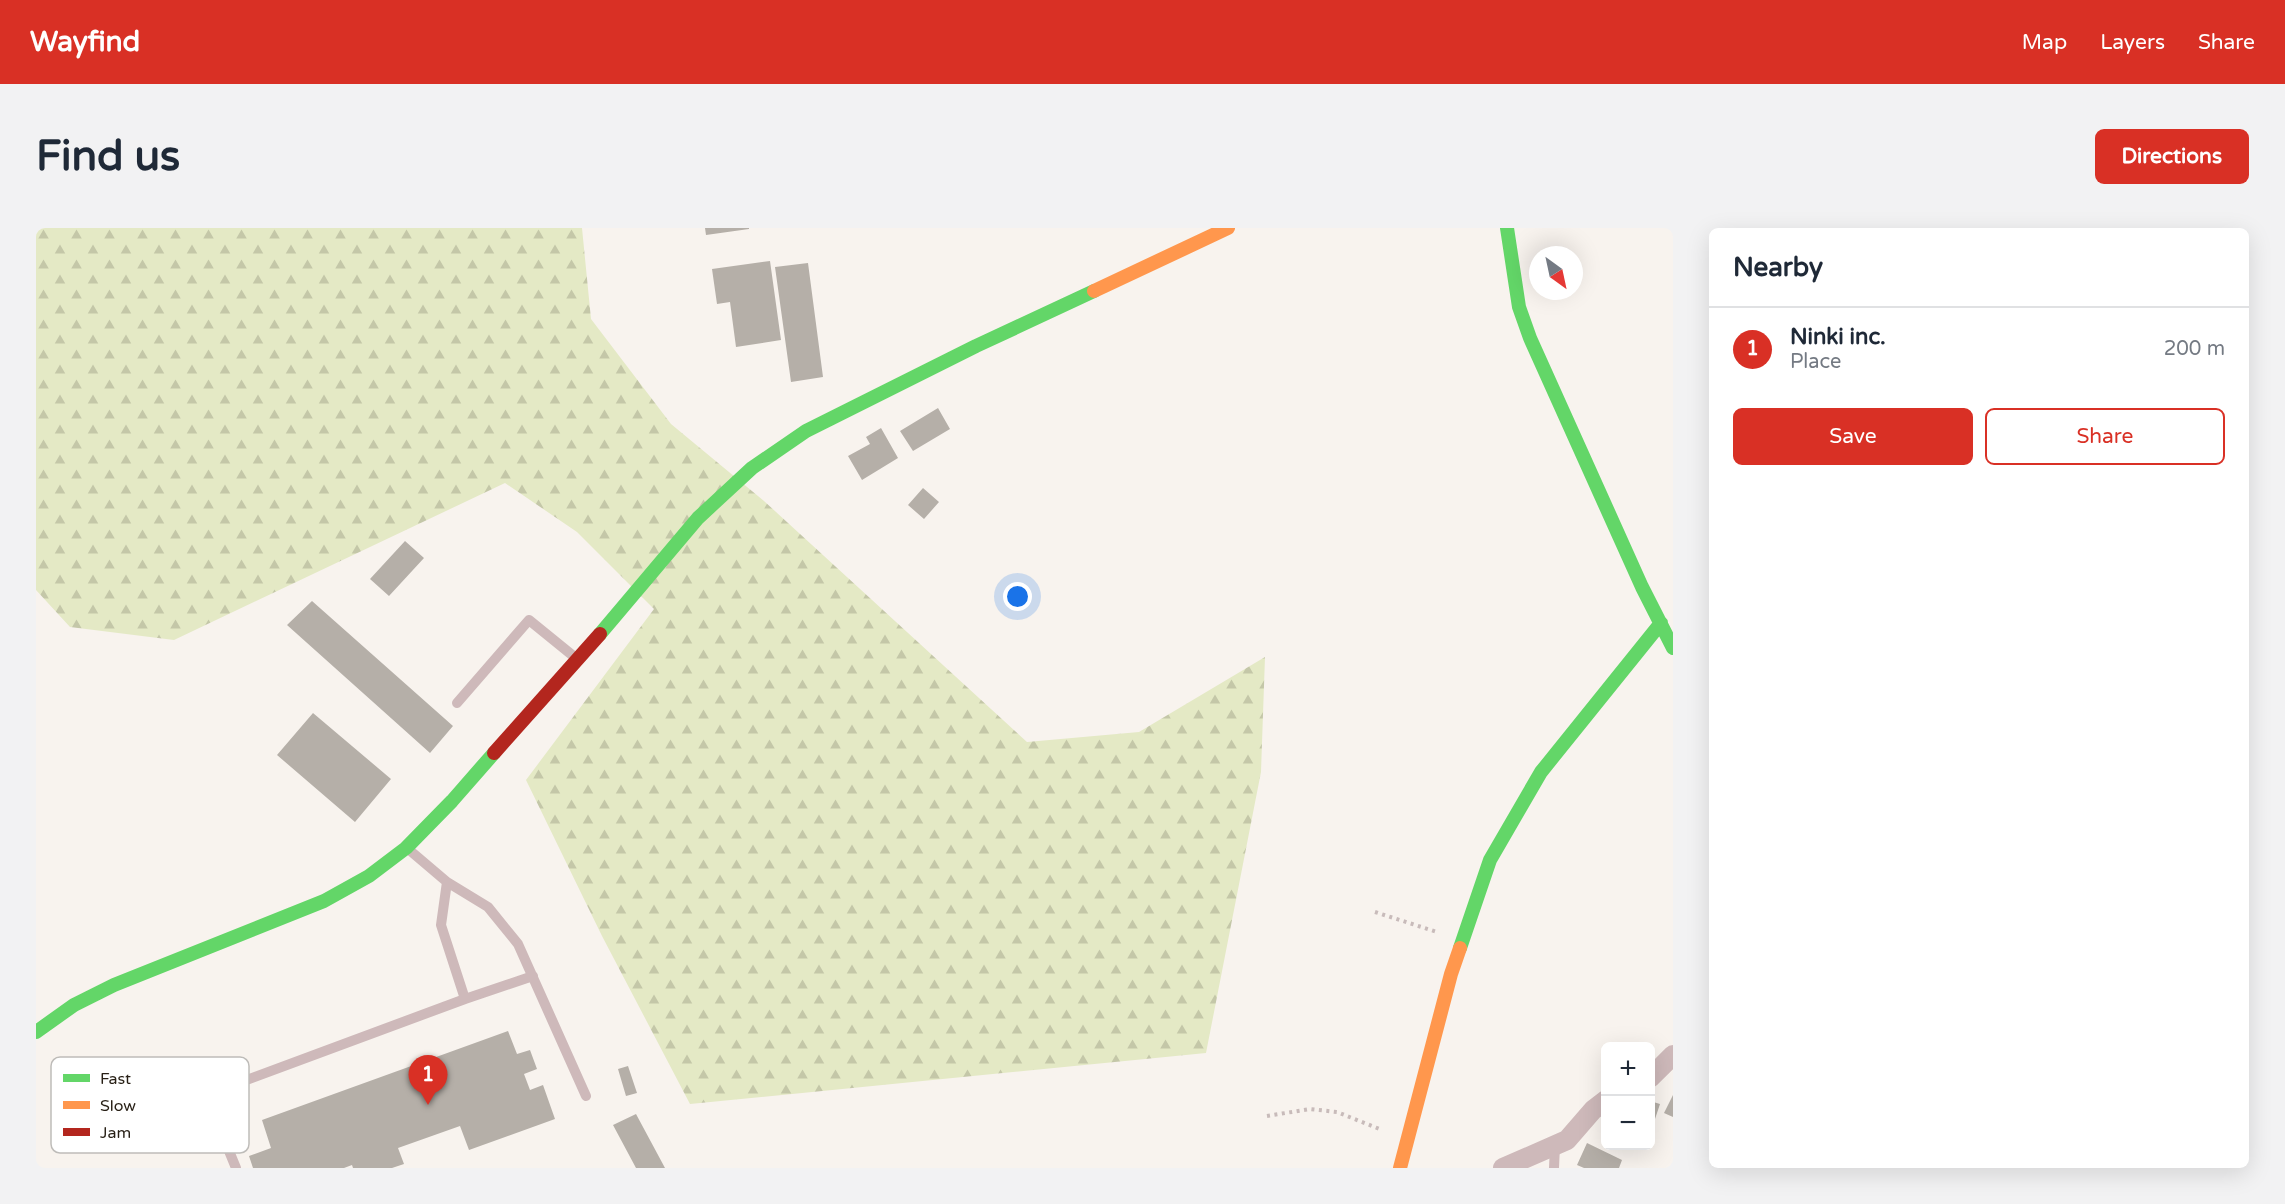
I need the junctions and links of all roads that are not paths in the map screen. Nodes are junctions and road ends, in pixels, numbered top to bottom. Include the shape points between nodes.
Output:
1 (1228, 228) edge
2 (1507, 228) edge
3 (1661, 623) junction
4 (1673, 648) edge
5 (577, 659) junction
6 (457, 703) dead end
7 (406, 848) junction
8 (447, 882) junction
9 (533, 976) junction
10 (465, 999) junction
11 (36, 1032) edge
12 (1673, 1055) edge
13 (1655, 1073) edge
14 (249, 1079) edge
15 (586, 1096) dead end
16 (1601, 1103) edge
17 (1556, 1145) junction
18 (230, 1153) edge
19 (236, 1168) edge
20 (1400, 1168) edge
21 (1503, 1168) edge
22 (1554, 1168) edge

1 - 5 street via 806,431 752,468 698,518
2 - 3 street via 1519,307 1530,338
3 - 4 street
3 - 20 street via 1541,772 1490,860 1451,974
5 - 6 lane via 529,620
5 - 7 street
7 - 8 lane
7 - 11 street via 369,876 324,901 114,985 74,1005
8 - 9 lane via 488,907 519,944
8 - 10 lane via 441,926
9 - 10 lane
9 - 15 lane
10 - 14 lane
12 - 13 street
16 - 17 street via 1567,1140
17 - 21 street
17 - 22 lane
18 - 19 lane

